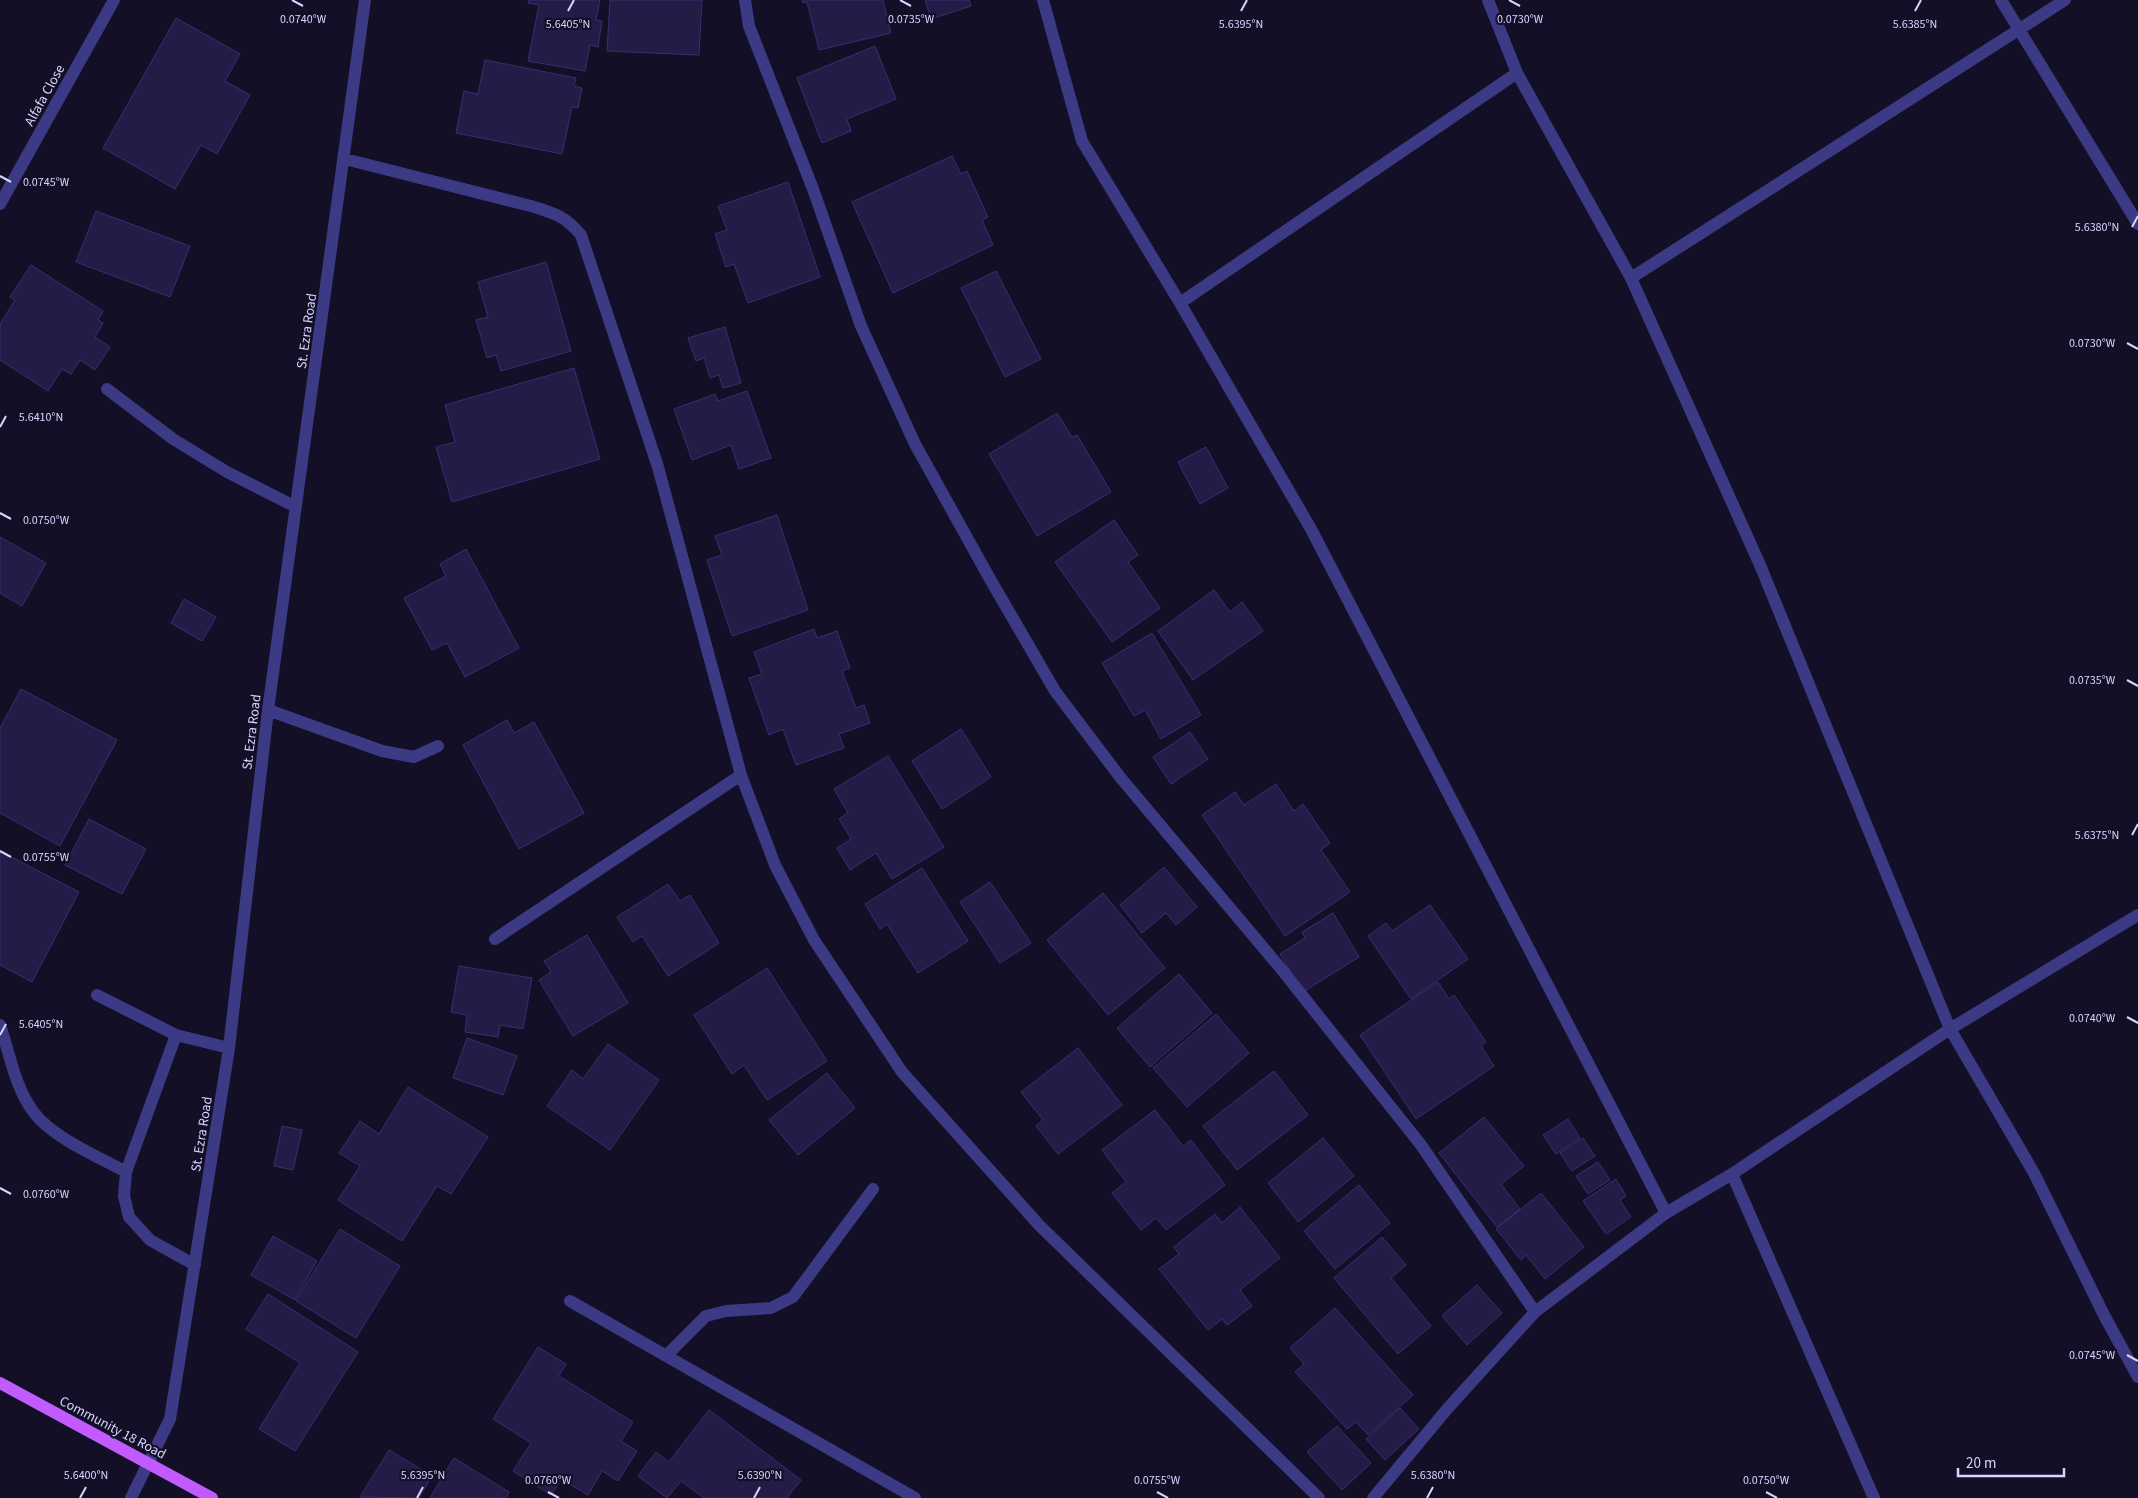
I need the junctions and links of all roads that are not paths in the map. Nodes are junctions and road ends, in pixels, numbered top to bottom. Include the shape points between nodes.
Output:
1 (114, 0) edge
2 (365, 0) edge
3 (745, 0) edge
4 (1043, 0) edge
5 (1488, 0) edge
6 (2001, 0) edge
7 (2065, 0) edge
8 (2020, 31) junction
9 (1517, 73) junction
10 (345, 159) junction
11 (0, 204) edge
12 (2138, 224) edge
13 (1631, 278) junction
14 (1180, 303) junction
15 (107, 389) dead end
16 (296, 508) junction
17 (268, 710) junction
18 (438, 746) dead end
19 (741, 775) junction
20 (2138, 914) edge
21 (495, 938) dead end
22 (97, 995) dead end
23 (0, 1024) edge
24 (1950, 1029) junction
25 (176, 1035) junction
26 (229, 1048) junction
27 (126, 1172) junction
28 (1732, 1174) junction
29 (873, 1189) dead end
30 (1666, 1213) junction
31 (195, 1265) junction
32 (570, 1301) dead end
33 (1535, 1312) junction
34 (666, 1356) junction
35 (2138, 1377) edge
36 (0, 1383) edge
37 (148, 1463) junction
38 (131, 1498) edge
39 (212, 1498) edge
40 (915, 1498) edge
41 (1319, 1498) edge
42 (1373, 1498) edge
43 (1874, 1498) edge

1 - 11 street, Alfafa Close
2 - 10 street, St. Ezra Road
3 - 33 street via 750,26 813,189 861,326 915,444 1056,691 1120,777 1282,970 1421,1145
4 - 14 street via 1082,141
5 - 9 street
6 - 8 street
7 - 8 street
8 - 12 street
8 - 13 street
9 - 13 street
9 - 14 street
10 - 16 street, St. Ezra Road
10 - 19 street via 531,206 570,222 581,235 658,467
13 - 24 street via 1760,566
14 - 30 street via 1311,529
15 - 16 street via 173,439
16 - 17 street, St. Ezra Road
17 - 18 street via 382,751 414,757
17 - 26 street, St. Ezra Road
19 - 21 street
19 - 41 street via 775,865 814,940 902,1072 1039,1225
20 - 24 street
22 - 25 street
23 - 27 street via 19,1084 35,1114 66,1140
24 - 28 street
24 - 35 street via 2034,1173
25 - 26 street
25 - 27 street
26 - 31 street, St. Ezra Road
27 - 31 street via 124,1196 129,1217 150,1240
28 - 30 street
28 - 43 street
29 - 34 street via 793,1297 771,1308 726,1311 706,1316
30 - 33 street
31 - 37 street, St. Ezra Road via 170,1419
32 - 34 street
33 - 42 street via 1448,1408
34 - 40 street
36 - 37 main road, Community 18 Road
37 - 38 street, St. Ezra Road
37 - 39 main road, Community 18 Road

